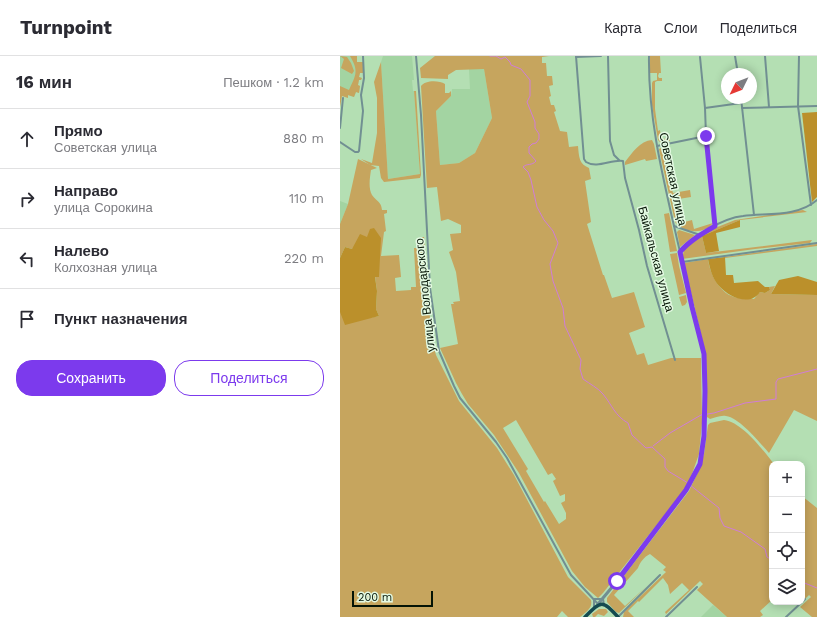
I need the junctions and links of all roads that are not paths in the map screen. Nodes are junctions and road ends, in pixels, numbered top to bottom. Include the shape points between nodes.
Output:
1 (363, 56) edge
2 (416, 56) edge
3 (601, 56) edge
4 (608, 56) edge
5 (649, 56) edge
6 (736, 56) edge
7 (765, 56) edge
8 (799, 56) edge
9 (576, 57) edge
10 (700, 57) dead end
11 (737, 68) edge
12 (343, 98) dead end
13 (734, 104) edge
14 (741, 104) edge
15 (798, 106) junction
16 (817, 106) edge
17 (769, 107) junction
18 (705, 108) junction
19 (742, 108) junction
20 (340, 128) edge
21 (706, 136) junction
22 (340, 142) edge
23 (657, 146) junction
24 (619, 160) junction
25 (817, 200) edge
26 (811, 205) junction
27 (754, 215) junction
28 (674, 226) junction
29 (715, 226) junction
30 (700, 235) junction
31 (817, 243) edge
32 (680, 252) junction
33 (681, 262) junction
34 (704, 354) joint
35 (674, 360) dead end
36 (660, 575) dead end
37 (697, 587) dead end
38 (603, 599) junction
39 (594, 600) junction
40 (598, 604) junction
41 (604, 604) junction
42 (799, 605) edge
43 (594, 608) junction
44 (585, 617) edge
45 (618, 617) edge
46 (666, 617) edge
47 (786, 617) edge

1 - 22 street via 364,78 361,94 364,112 359,151 355,152
2 - 39 street, улица Володарского via 430,288 440,354 460,398 507,458 566,567
3 - 9 street
4 - 24 street via 610,141 614,155
5 - 23 street, Советская улица via 650,104
6 - 11 street
7 - 17 street
8 - 15 street
9 - 24 street via 586,162 590,164
10 - 18 street
12 - 20 street
13 - 18 street
14 - 19 street
15 - 16 street
15 - 17 street
15 - 26 street
17 - 19 street
18 - 21 street
19 - 27 street
21 - 23 street
21 - 29 street
23 - 28 street, Советская улица
24 - 35 street, Байкальская улица via 623,161 647,266
25 - 26 street
26 - 27 street via 776,214
27 - 29 street via 736,217
28 - 30 street
28 - 32 street, Советская улица
29 - 30 street
30 - 32 street
31 - 33 street
32 - 33 street, Советская улица
33 - 34 street, Советская улица
34 - 38 street, Советская улица via 704,436 700,464 686,490
36 - 45 street
37 - 46 street
38 - 39 street
38 - 40 street, Советская улица
38 - 41 street
39 - 40 street, улица Володарского
39 - 43 street
40 - 41 highway
40 - 43 highway
41 - 45 highway
42 - 47 street
43 - 44 highway

